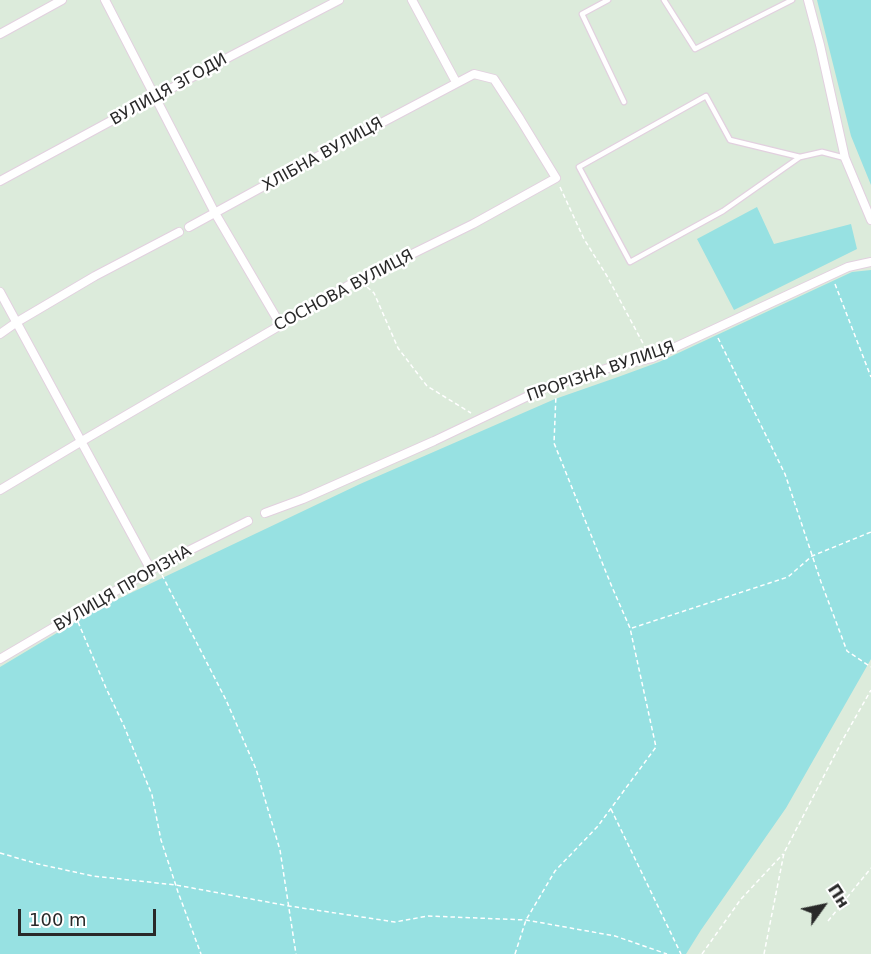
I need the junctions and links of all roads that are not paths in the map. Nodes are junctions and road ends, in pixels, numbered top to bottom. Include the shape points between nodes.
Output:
1 (62, 0) edge
2 (105, 0) edge
3 (339, 0) edge
4 (412, 0) edge
5 (608, 0) edge
6 (664, 0) edge
7 (792, 0) edge
8 (808, 0) edge
9 (0, 34) edge
10 (456, 82) junction
11 (155, 97) junction
12 (624, 102) dead end
13 (800, 157) junction
14 (845, 158) junction
15 (0, 181) edge
16 (215, 213) junction
17 (871, 220) edge
18 (189, 227) dead end
19 (179, 232) dead end
20 (871, 262) edge
21 (0, 292) edge
22 (16, 322) junction
23 (280, 324) junction
24 (0, 334) edge
25 (81, 441) junction
26 (0, 490) edge
27 (266, 513) dead end
28 (248, 521) dead end
29 (154, 568) junction
30 (0, 659) edge

1 - 9 street
2 - 11 street
3 - 11 street, ВУЛИЦЯ ЗГОДИ
4 - 10 street
5 - 12 lane via 582,14
6 - 7 lane via 695,49
8 - 14 street
10 - 16 street, ХЛІБНА ВУЛИЦЯ
10 - 23 street, СОСНОВА ВУЛИЦЯ via 474,74 494,79 556,178
11 - 15 street, ВУЛИЦЯ ЗГОДИ
11 - 16 street
13 - 13 lane via 723,211 630,262 579,167 706,96 730,140
13 - 14 lane via 822,152
14 - 17 street
16 - 18 street, ХЛІБНА ВУЛИЦЯ
16 - 23 street
19 - 22 street
20 - 27 street, ПРОРІЗНА ВУЛИЦЯ via 848,267 651,358 556,384 303,500
21 - 22 street
22 - 24 street
22 - 25 street
23 - 25 street, СОСНОВА ВУЛИЦЯ
25 - 26 street, СОСНОВА ВУЛИЦЯ
25 - 29 street
28 - 29 street, ВУЛИЦЯ ПРОРІЗНА
29 - 30 street, ВУЛИЦЯ ПРОРІЗНА

